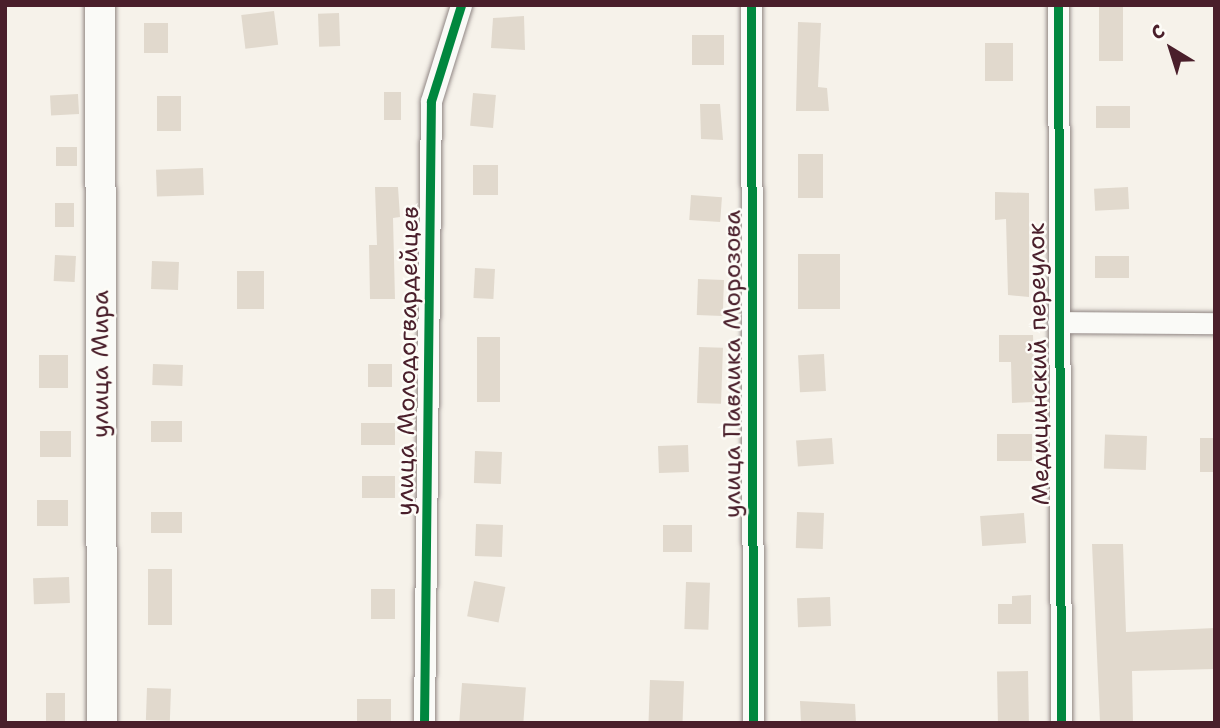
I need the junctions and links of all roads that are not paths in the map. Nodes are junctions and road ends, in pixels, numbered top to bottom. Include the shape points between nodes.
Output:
1 (100, 5) edge
2 (461, 5) edge
3 (751, 5) edge
4 (1058, 5) edge
5 (1058, 322) junction
6 (1215, 323) edge
7 (102, 723) edge
8 (424, 723) edge
9 (753, 723) edge
10 (1061, 723) edge

1 - 7 street, улица Мира
2 - 8 street, улица Молодогвардейцев via 431,101
3 - 9 street, улица Павлика Морозова
4 - 5 street, Медицинский переулок
5 - 6 street
5 - 10 street, Медицинский переулок

